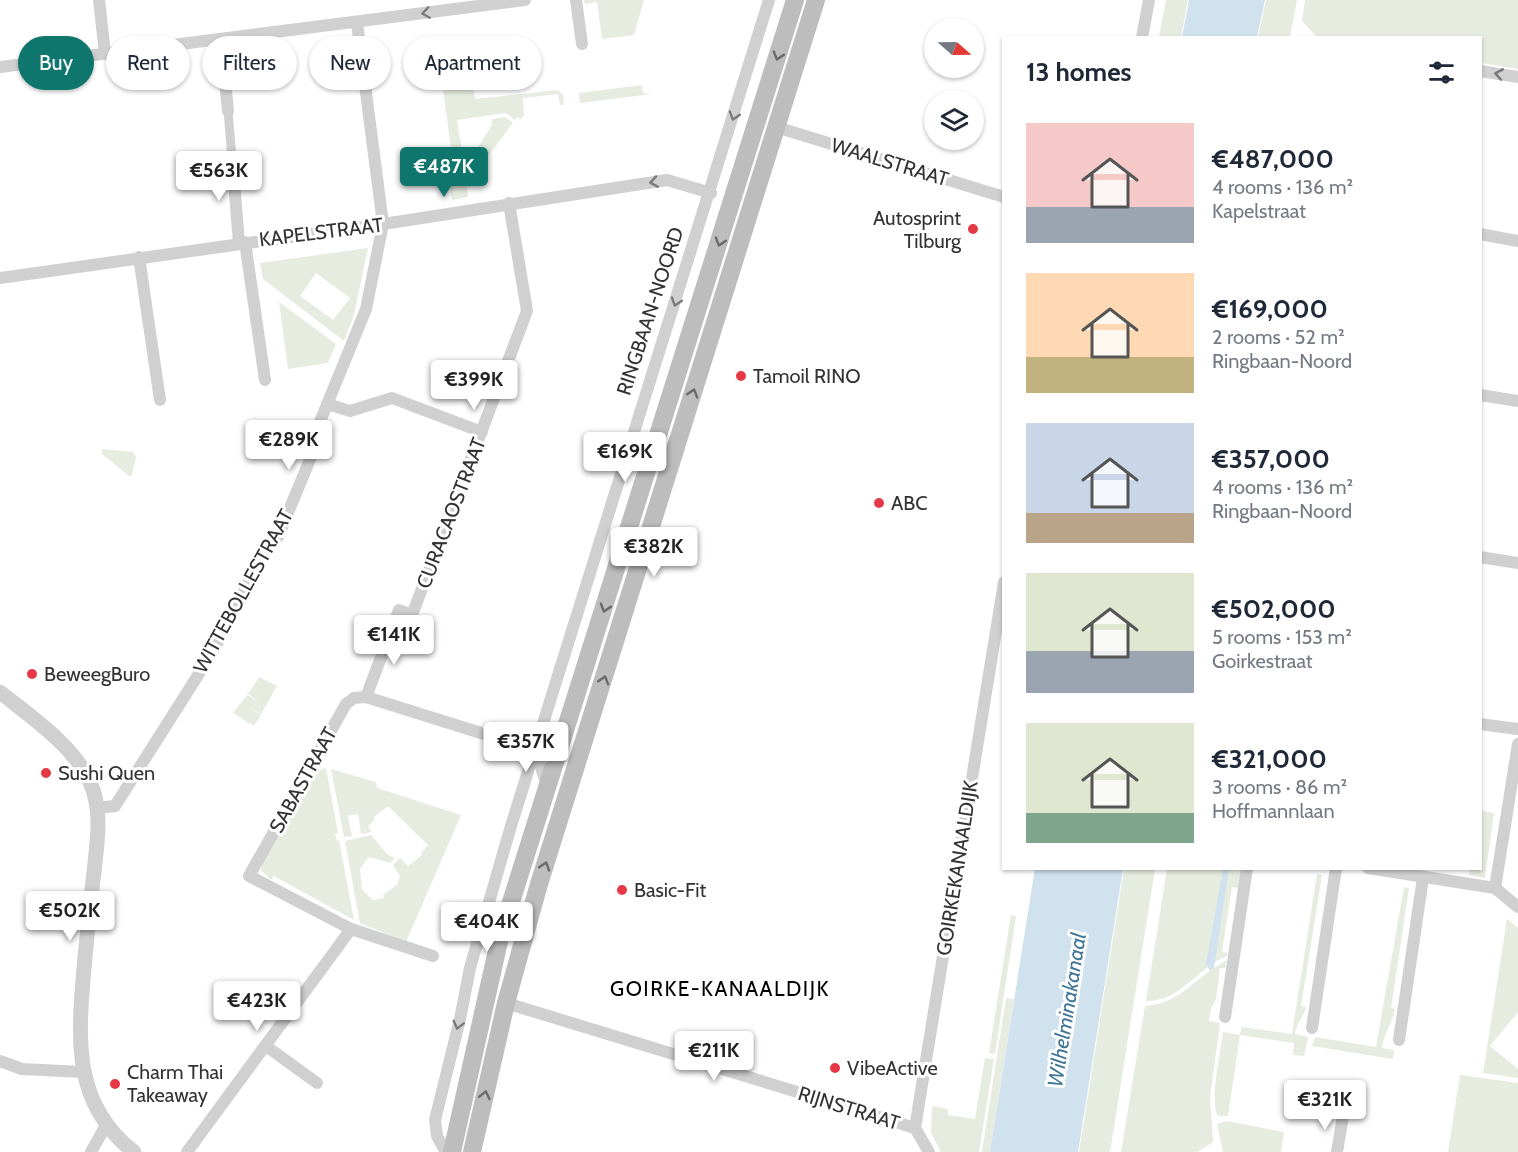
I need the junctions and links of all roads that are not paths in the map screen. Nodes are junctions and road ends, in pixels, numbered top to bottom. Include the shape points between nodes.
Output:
1 (99, 0) edge
2 (525, 0) edge
3 (576, 0) edge
4 (769, 0) edge
5 (795, 0) edge
6 (816, 0) edge
7 (1149, 0) edge
8 (357, 22) junction
9 (244, 36) edge
10 (1142, 36) edge
11 (202, 41) edge
12 (582, 44) dead end
13 (105, 54) junction
14 (0, 67) edge
15 (1482, 71) edge
16 (1518, 77) edge
17 (226, 90) edge
18 (228, 111) joint
19 (776, 127) junction
20 (232, 158) joint
21 (711, 194) junction
22 (1002, 196) edge
23 (509, 203) junction
24 (383, 224) junction
25 (1482, 234) edge
26 (1518, 241) edge
27 (242, 242) junction
28 (139, 257) junction
29 (0, 278) edge
30 (265, 380) dead end
31 (1482, 395) edge
32 (160, 400) dead end
33 (1518, 401) edge
34 (327, 404) junction
35 (482, 432) junction
36 (1482, 557) edge
37 (1518, 563) edge
38 (1002, 594) edge
39 (0, 692) edge
40 (366, 697) junction
41 (1482, 724) edge
42 (1518, 729) edge
43 (1518, 744) edge
44 (535, 750) junction
45 (548, 789) junction
46 (97, 808) junction
47 (1247, 870) edge
48 (1336, 870) edge
49 (1379, 870) edge
50 (519, 872) junction
51 (1423, 878) junction
52 (1495, 888) junction
53 (1518, 907) edge
54 (351, 929) junction
55 (433, 956) dead end
56 (514, 1005) junction
57 (1224, 1017) dead end
58 (1312, 1028) dead end
59 (1399, 1040) dead end
60 (266, 1046) junction
61 (0, 1061) edge
62 (83, 1072) junction
63 (317, 1083) dead end
64 (1343, 1116) dead end
65 (106, 1125) junction
66 (915, 1128) junction
67 (91, 1152) edge
68 (134, 1152) edge
69 (187, 1152) edge
70 (446, 1152) edge
71 (452, 1152) edge
72 (472, 1152) edge
73 (929, 1152) edge
74 (1337, 1152) edge

1 - 13 street
2 -> 8 street
3 - 12 street
4 -> 21 street, RINGBAAN-NOORD
5 -> 45 main road
6 - 19 main road
7 - 10 street
8 - 9 street
8 - 24 street, WITTEBOLLESTRAAT
11 - 13 street
13 - 14 street
16 -> 15 street
17 - 18 street
18 - 20 street
19 - 22 street, WAALSTRAAT
56 -> 19 main road via 539,884
20 - 27 street
21 -> 23 street, KAPELSTRAAT via 667,180
21 -> 44 street, RINGBAAN-NOORD
23 - 24 street, KAPELSTRAAT
23 - 35 street, CURACAOSTRAAT via 527,311
24 - 27 street, KAPELSTRAAT
24 - 34 street, WITTEBOLLESTRAAT via 366,309
25 - 26 street
27 - 28 street, KAPELSTRAAT
27 - 30 street
28 - 29 street, KAPELSTRAAT
28 - 32 street
31 - 33 street
34 - 35 street via 350,411 392,398
34 - 46 street, WITTEBOLLESTRAAT via 311,457 278,537 262,556 214,650 115,806
35 - 40 street, CURACAOSTRAAT via 412,615 399,610
36 - 37 street
38 - 66 street, GOIRKEKANAALDIJK
39 - 46 street via 72,756 90,782
40 - 44 street
40 - 54 street, SABASTRAAT via 354,698 346,704 249,876
41 - 42 street
43 - 52 street
44 - 45 street
44 -> 70 street, RINGBAAN-NOORD via 470,968 435,1120 436,1136
45 - 50 main road
46 - 62 street via 80,1016
47 - 57 street
48 - 58 street
49 - 51 street
50 - 56 main road via 520,904 496,995 497,999
50 - 71 main road via 489,976
51 - 52 street
51 - 59 street
52 - 53 street
54 - 55 street
54 - 60 street
56 - 66 street, RIJNSTRAAT
72 -> 56 main road
60 - 63 street
60 - 69 street
61 - 62 street via 22,1070
62 - 65 street
64 - 74 street
65 - 67 street
65 - 68 street
66 - 73 street

